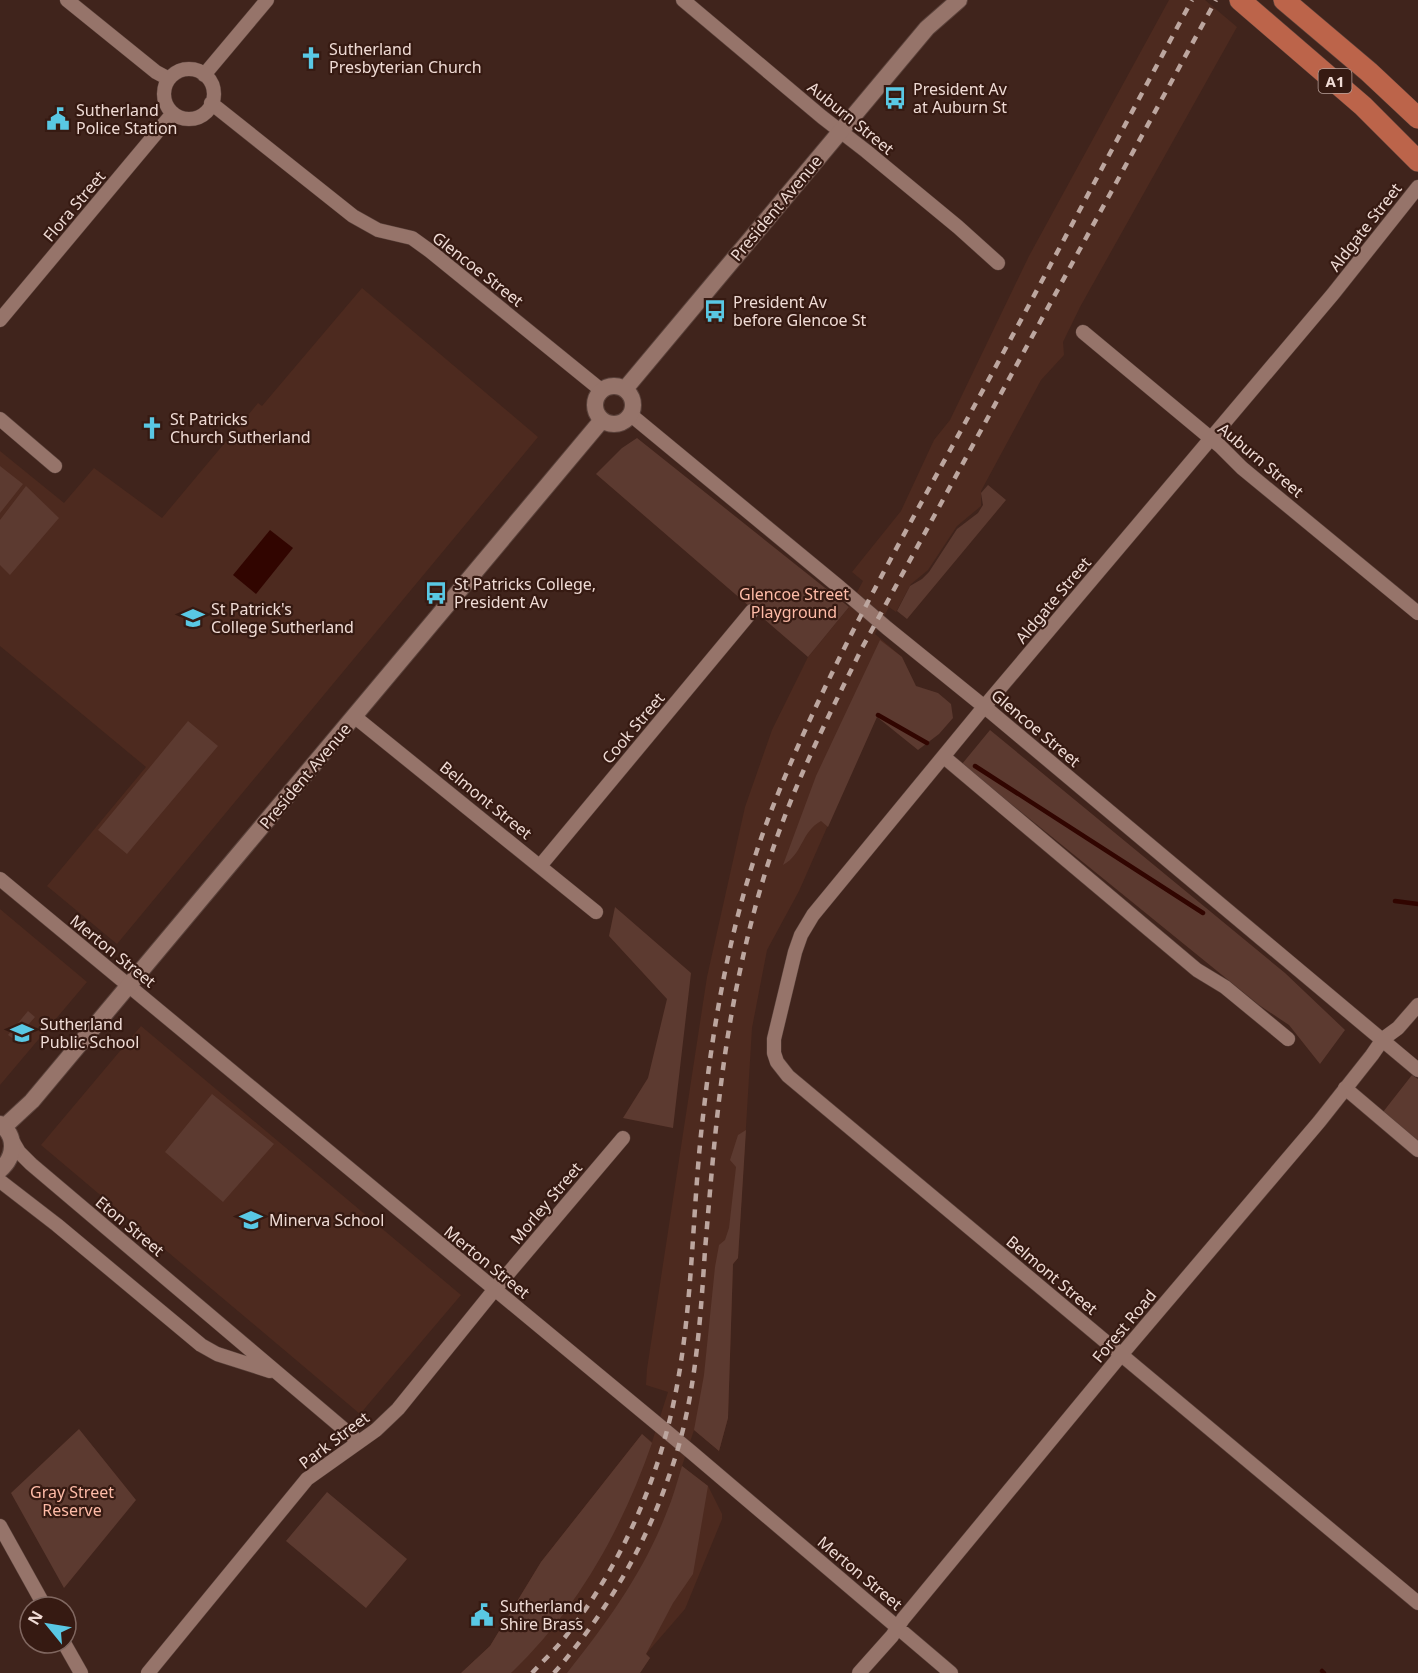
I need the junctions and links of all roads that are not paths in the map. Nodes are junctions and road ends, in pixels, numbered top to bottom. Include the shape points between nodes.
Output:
1 (67, 0) edge
2 (267, 0) edge
3 (683, 0) edge
4 (944, 0) edge
5 (959, 0) edge
6 (1284, 0) edge
7 (1244, 3) edge
8 (927, 28) junction
9 (204, 75) junction
10 (169, 79) junction
11 (211, 104) junction
12 (172, 113) junction
13 (1418, 118) edge
14 (841, 131) junction
15 (1418, 161) edge
16 (1418, 187) edge
17 (998, 263) dead end
18 (0, 320) edge
19 (1083, 332) dead end
20 (625, 389) junction
21 (602, 390) junction
22 (631, 415) junction
23 (0, 419) edge
24 (602, 420) junction
25 (1211, 440) junction
26 (55, 466) dead end
27 (752, 611) dead end
28 (1418, 613) edge
29 (984, 706) junction
30 (355, 717) junction
31 (944, 757) junction
32 (540, 866) junction
33 (0, 879) edge
34 (596, 912) dead end
35 (128, 984) junction
36 (1418, 1005) edge
37 (1288, 1039) dead end
38 (1383, 1039) junction
39 (777, 1062) joint
40 (1418, 1070) edge
41 (1345, 1088) junction
42 (5, 1130) edge
43 (623, 1137) dead end
44 (1418, 1150) edge
45 (0, 1170) edge
46 (0, 1180) edge
47 (495, 1290) junction
48 (231, 1333) junction
49 (217, 1354) junction
50 (1121, 1355) junction
51 (284, 1378) junction
52 (358, 1442) junction
53 (0, 1526) edge
54 (38, 1595) edge
55 (1418, 1603) edge
56 (898, 1627) junction
57 (71, 1655) edge
58 (81, 1673) edge
59 (148, 1673) edge
60 (859, 1673) edge
61 (951, 1673) edge

1 - 10 street
2 - 9 street
3 - 14 street, Auburn Street
4 - 8 street, President Avenue
5 - 8 street, President Avenue
6 - 13 highway, A1
7 - 15 highway, A1 via 1363,106
8 - 14 street, President Avenue
9 - 10 street via 189,69
9 - 11 street via 213,88
10 - 12 street via 164,93
11 - 12 street via 194,118
11 - 21 street, Glencoe Street via 353,216 378,230 412,238 430,251
12 - 18 street, Flora Street
14 - 17 street, Auburn Street
14 - 20 street, President Avenue
16 - 25 street, Aldgate Street
19 - 25 street, Auburn Street
20 - 21 street via 611,385
20 - 22 street via 634,402
21 - 24 street via 596,396 595,409
22 - 24 street via 618,424
22 - 29 street, Glencoe Street
23 - 26 street
24 - 30 street, President Avenue
25 - 28 street, Auburn Street
25 - 29 street, Aldgate Street
27 - 32 street, Cook Street
29 - 31 street, Aldgate Street
29 - 38 street, Glencoe Street
30 - 32 street, Belmont Street
30 - 35 street, President Avenue
31 - 37 street via 1197,970 1225,987
31 - 39 street, Aldgate Street via 808,922 795,952 774,1039
32 - 34 street, Belmont Street
33 - 35 street, Merton Street
35 - 42 street, President Avenue
35 - 47 street, Merton Street
36 - 38 street, Forest Road
38 - 40 street, Glencoe Street
38 - 41 street, Forest Road
39 - 50 street, Belmont Street via 788,1076
41 - 44 street
41 - 50 street, Forest Road
42 - 45 street via 11,1155
42 - 48 street, Eton Street via 31,1164
43 - 47 street, Morley Street
46 - 49 street, Eton Street
47 - 52 street, Park Street via 393,1414
47 - 56 street, Merton Street
48 - 49 street via 227,1348
48 - 51 street, Eton Street
49 - 51 street, Eton Street
50 - 55 street, Belmont Street
50 - 56 street, Forest Road
51 - 52 street, Eton Street
52 - 59 street, Park Street via 307,1479
53 - 54 street
56 - 60 street, Forest Road
56 - 61 street, Merton Street
57 - 58 street

